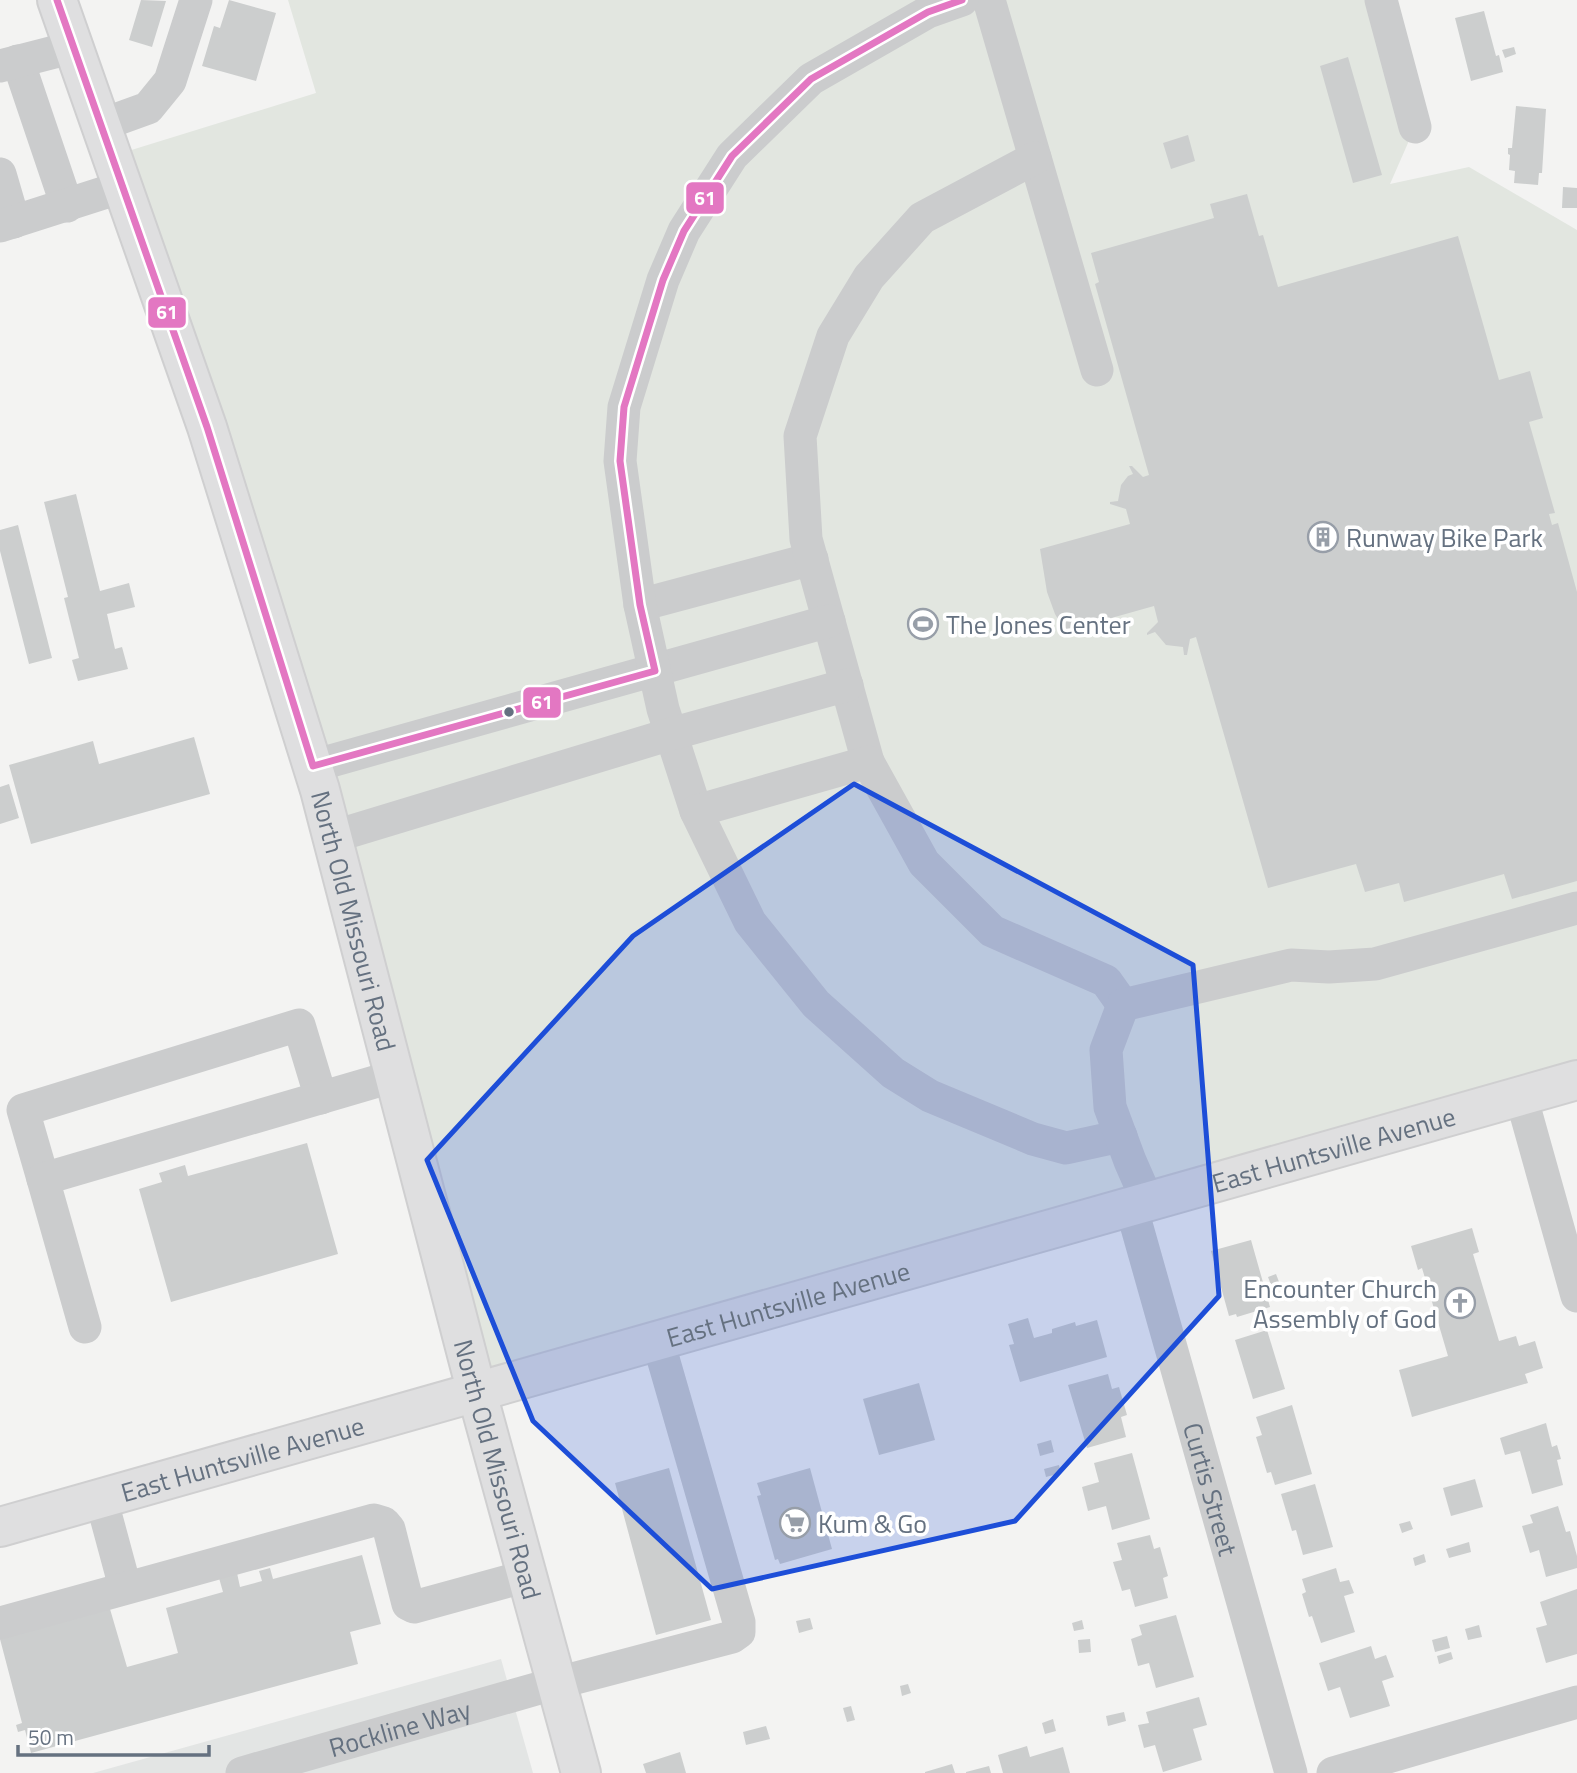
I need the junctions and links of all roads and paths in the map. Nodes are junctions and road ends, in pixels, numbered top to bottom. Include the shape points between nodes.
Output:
1 (57, 0) edge
2 (196, 0) edge
3 (962, 0) edge
4 (989, 0) edge
5 (1381, 0) edge
6 (74, 47) junction
7 (9, 64) edge
8 (101, 125) junction
9 (1415, 127) dead end
10 (1035, 158) junction
11 (0, 174) edge
12 (122, 187) junction
13 (67, 206) junction
14 (7, 224) edge
15 (1097, 370) dead end
16 (812, 559) junction
17 (640, 605) junction
18 (829, 621) junction
19 (654, 671) junction
20 (847, 685) junction
21 (671, 734) junction
22 (868, 762) junction
23 (313, 766) junction
24 (696, 811) junction
25 (332, 837) junction
26 (1577, 908) edge
27 (1123, 1004) junction
28 (395, 1076) junction
29 (1577, 1080) edge
30 (1521, 1096) junction
31 (321, 1098) junction
32 (1121, 1136) junction
33 (43, 1180) junction
34 (1140, 1204) junction
35 (1577, 1296) edge
36 (85, 1327) dead end
37 (658, 1341) junction
38 (477, 1393) junction
39 (101, 1498) junction
40 (0, 1527) edge
41 (527, 1576) junction
42 (125, 1587) junction
43 (0, 1623) edge
44 (557, 1683) junction
45 (1577, 1702) edge
46 (315, 1763) edge
47 (242, 1773) edge
48 (581, 1773) edge
49 (1291, 1773) edge
50 (1333, 1773) edge

1 - 6 main road, North Old Missouri Road
2 - 8 street via 170,82 148,108
3 - 17 street via 928,12 811,79 732,156 684,231 663,280 624,407 621,461
4 - 10 street
5 - 9 street
6 - 7 street
6 - 8 main road, North Old Missouri Road
7 - 13 street
8 - 12 main road, North Old Missouri Road
10 - 15 street
10 - 16 street via 922,219 869,277 833,337 800,436 806,539
11 - 14 street
12 - 13 street
12 - 23 main road, North Old Missouri Road via 207,427
13 - 14 street
16 - 17 street
16 - 18 street
17 - 19 street
18 - 19 street
18 - 20 street
19 - 21 street
19 - 23 street
20 - 21 street
20 - 22 street
21 - 24 street
21 - 25 street
22 - 24 street
22 - 27 street via 924,863 992,931 1106,981
23 - 25 main road, North Old Missouri Road
24 - 32 street via 750,922 817,1004 893,1073 930,1096 1033,1139 1066,1148
25 - 28 main road, North Old Missouri Road
26 - 27 street via 1375,964 1291,965
27 - 32 street, Curtis Street via 1106,1050 1110,1107
28 - 31 street
28 - 38 main road, North Old Missouri Road
29 - 30 main road, East Huntsville Avenue
30 - 34 main road, East Huntsville Avenue
30 - 35 street
31 - 33 street
31 - 33 street via 299,1025 23,1110
32 - 34 street, Curtis Street
33 - 36 street
34 - 37 main road, East Huntsville Avenue
34 - 49 street, Curtis Street
37 - 38 main road, East Huntsville Avenue
37 - 44 street, Rockline Way via 739,1632
38 - 39 main road, East Huntsville Avenue
38 - 41 main road, North Old Missouri Road
39 - 40 main road, East Huntsville Avenue
39 - 42 street
41 - 42 street via 414,1607 408,1604 389,1529 374,1520
41 - 44 main road, North Old Missouri Road
42 - 43 street
44 - 46 street, Rockline Way
44 - 48 main road, North Old Missouri Road
45 - 50 street
46 - 47 street, Rockline Way

